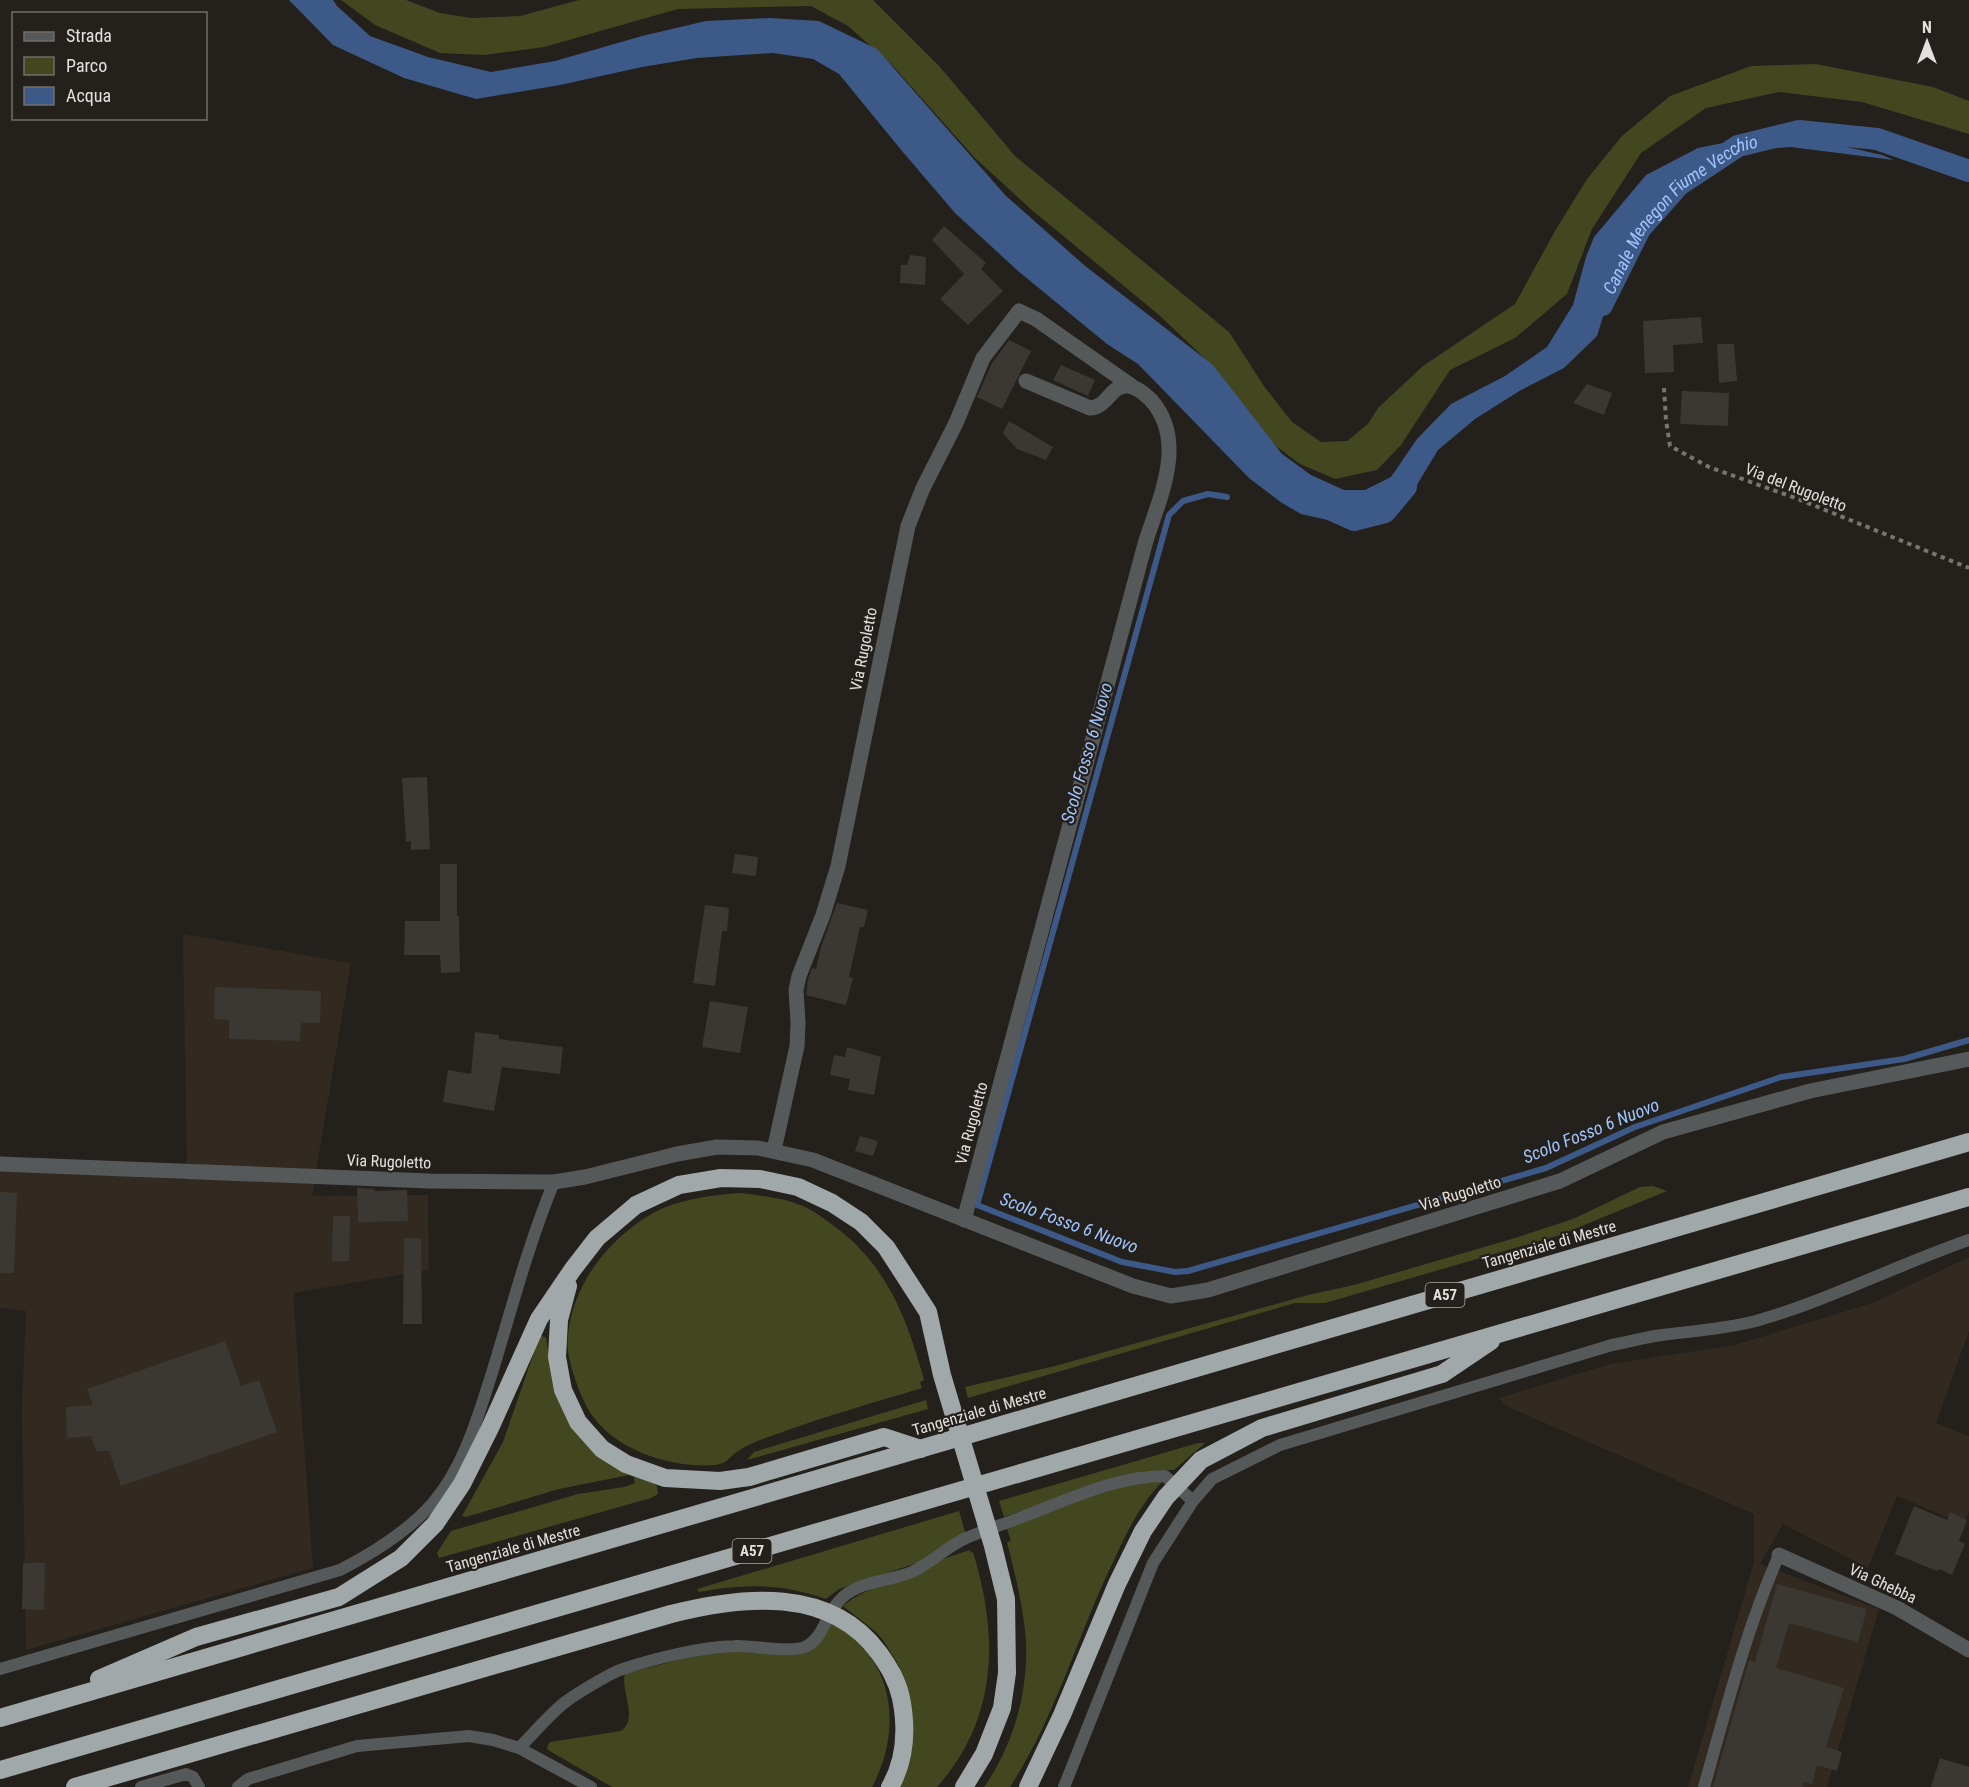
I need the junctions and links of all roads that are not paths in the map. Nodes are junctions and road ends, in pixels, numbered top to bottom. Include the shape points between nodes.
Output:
1 (1026, 381) dead end
2 (1133, 387) junction
3 (1969, 1059) edge
4 (1969, 1142) edge
5 (774, 1150) junction
6 (0, 1164) edge
7 (554, 1182) junction
8 (1969, 1197) edge
9 (964, 1220) junction
10 (1969, 1240) edge
11 (573, 1269) junction
12 (1505, 1332) junction
13 (921, 1449) junction
14 (1193, 1502) junction
15 (1779, 1556) joint
16 (1969, 1650) edge
17 (0, 1669) edge
18 (29, 1710) junction
19 (0, 1718) edge
20 (519, 1748) junction
21 (0, 1770) edge
22 (75, 1787) edge
23 (141, 1787) edge
24 (199, 1787) edge
25 (238, 1787) edge
26 (591, 1787) edge
27 (891, 1787) edge
28 (964, 1787) edge
29 (1028, 1787) edge
30 (1064, 1787) edge
31 (1704, 1787) edge

1 - 2 street via 1090,408 1100,406 1120,387
2 - 5 street, Via Rugoletto via 1019,310 983,358 908,526 838,866 824,915 799,976 797,1046
2 - 9 street, Via Rugoletto via 1148,396 1162,415 1169,434 1170,459
3 - 9 street, Via Rugoletto via 1810,1090 1663,1132 1560,1181 1187,1295 1171,1296 1133,1286
4 - 13 highway, Tangenziale di Mestre / A57
5 - 7 street, Via Rugoletto via 717,1147
5 - 9 street, Via Rugoletto via 813,1160
6 - 7 street, Via Rugoletto via 430,1181
7 - 17 lane via 536,1226 472,1434 445,1487 399,1534 340,1570
8 - 12 highway, A57
10 - 14 lane via 1862,1284 1757,1320 1612,1346 1280,1445 1212,1479
11 - 13 highway, A57 via 559,1320 557,1357 564,1390 578,1422 602,1449 626,1464 665,1478 720,1481 749,1477 884,1437
11 - 18 highway, A57 via 539,1319 462,1484 435,1524 401,1557 339,1597 195,1637
11 - 28 highway, A57 via 597,1238 636,1205 679,1185 721,1178 760,1179 798,1187 861,1222 886,1247 928,1312 942,1375 1006,1599 1007,1673 1002,1708 984,1754
12 - 21 highway, A57
12 - 29 highway, A57 via 1442,1374 1262,1428 1201,1460 1166,1497 1143,1530
13 - 18 highway, Tangenziale di Mestre / A57
14 - 20 lane via 1165,1476 1144,1476 1107,1486 962,1540 911,1572 855,1589 831,1609 822,1630 805,1648 725,1646 621,1669 565,1702
14 - 30 lane via 1153,1563
15 - 16 street, Via Ghebba via 1897,1608
15 - 31 lane via 1739,1663
18 - 19 highway, Tangenziale di Mestre / A57
20 - 25 lane via 469,1736 357,1746 248,1779
20 - 26 lane
22 - 27 highway via 710,1604 745,1600 773,1600 822,1609 871,1642 892,1672 905,1729 900,1767
23 - 24 lane via 186,1774

